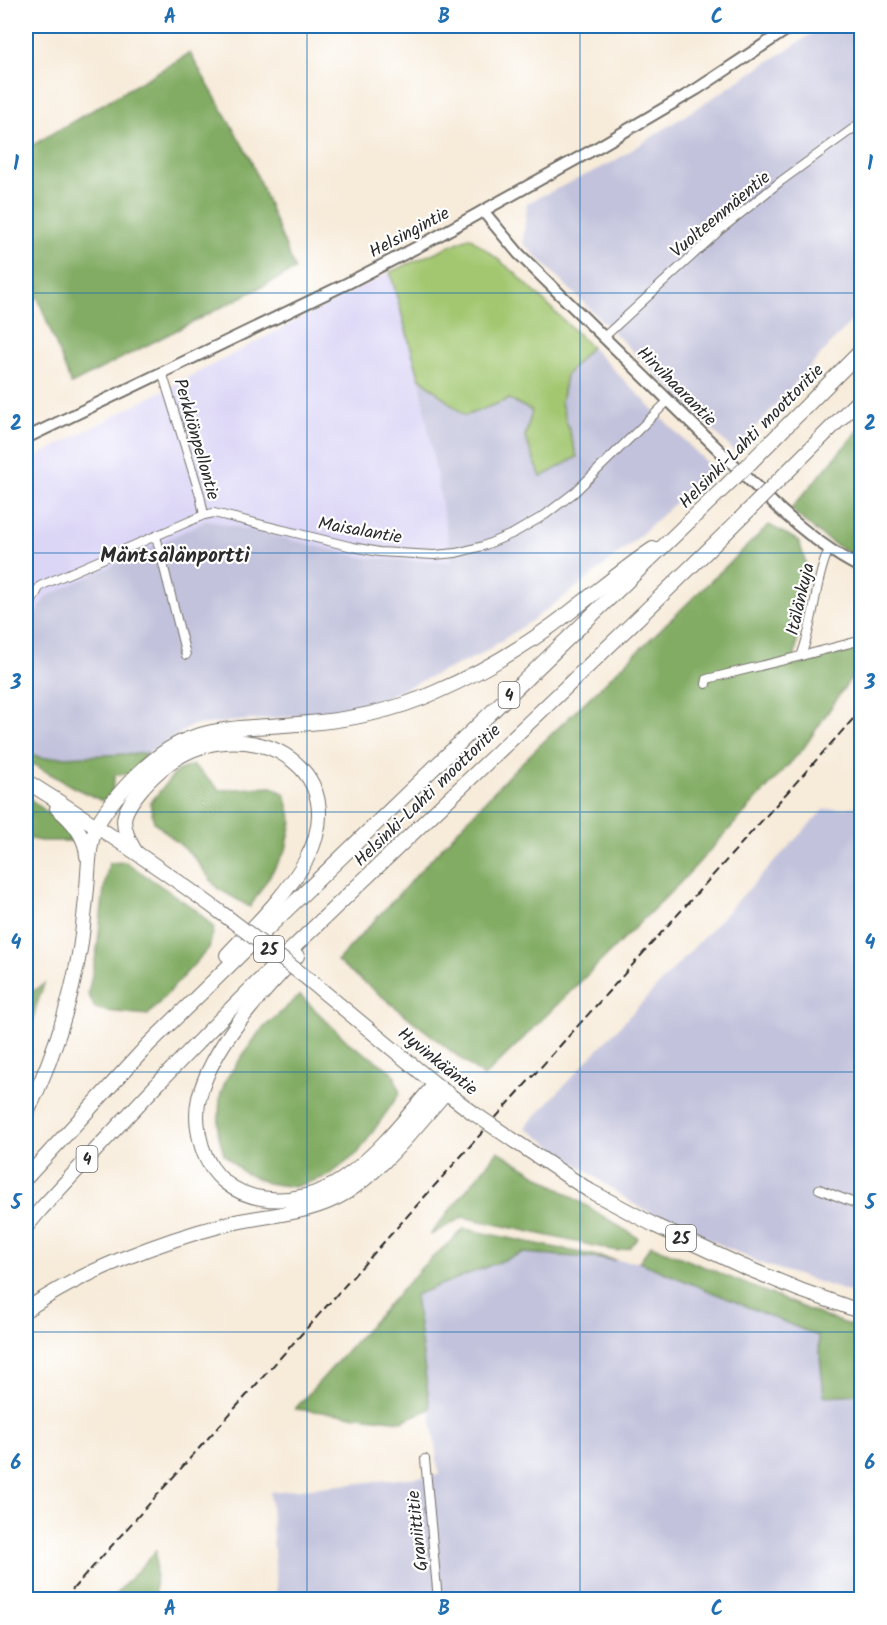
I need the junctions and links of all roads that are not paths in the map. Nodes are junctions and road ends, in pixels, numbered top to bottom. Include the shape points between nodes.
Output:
1 (792, 26) edge
2 (861, 122) edge
3 (483, 211) junction
4 (604, 337) junction
5 (861, 350) edge
6 (162, 372) junction
7 (861, 396) edge
8 (668, 400) junction
9 (26, 438) edge
10 (204, 515) junction
11 (688, 524) junction
12 (156, 536) junction
13 (828, 549) junction
14 (861, 568) edge
15 (26, 612) edge
16 (861, 640) edge
17 (186, 655) dead end
18 (801, 656) junction
19 (706, 684) dead end
20 (26, 781) edge
21 (97, 825) junction
22 (405, 841) junction
23 (135, 851) junction
24 (88, 872) junction
25 (148, 1045) junction
26 (440, 1088) junction
27 (26, 1115) edge
28 (26, 1178) edge
29 (819, 1189) dead end
30 (861, 1206) edge
31 (26, 1227) edge
32 (26, 1310) edge
33 (861, 1312) edge
34 (425, 1459) dead end
35 (438, 1599) edge

1 - 3 main road, Helsingintie via 687,95
2 - 4 street, Vuolteenmäentie via 720,230
3 - 4 main road, Hirvihaarantie via 519,254
3 - 6 main road, Helsingintie via 348,283
4 - 8 main road, Hirvihaarantie
5 - 11 highway, Helsinki-Lahti moottoritie / 4, bridge
6 - 9 main road, Helsingintie
6 - 10 street, Perkkiönpellontie
7 - 22 highway, Helsinki-Lahti moottoritie / 4, bridge via 668,590
8 - 10 street, Maisalantie via 575,492 545,515 483,546 434,555 379,552 214,513
8 - 13 main road, Hirvihaarantie via 795,523
10 - 12 street, Maisalantie
11 - 21 highway via 569,614 467,678 373,712 333,720 220,731 186,740 150,763 108,807
11 - 25 highway, Helsinki-Lahti moottoritie / 4
12 - 15 street, Maisalantie via 40,586
12 - 17 street
13 - 14 main road, Hirvihaarantie
13 - 18 street, Itälänkuja
16 - 18 street, Itälänkuja
18 - 19 street, Itälänkuja via 707,679
20 - 21 highway, Hyvinkääntie / 25
20 - 24 highway via 77,828 87,850
21 - 23 highway, Hyvinkääntie / 25
21 - 24 highway
22 - 26 highway via 274,981 234,1030 200,1095 197,1131 210,1167 237,1190 256,1198 298,1199 343,1179
22 - 31 highway, Helsinki-Lahti moottoritie / 4 via 193,1046
23 - 25 highway via 126,836 123,819 135,796 166,765 203,746 236,742 284,754 304,770 318,798 318,830 295,878
23 - 26 highway, Hyvinkääntie / 25, bridge via 308,979
24 - 27 highway via 85,916 72,988 54,1050
25 - 28 highway, Helsinki-Lahti moottoritie / 4
26 - 32 highway via 386,1158 334,1199 157,1245 78,1280
26 - 33 highway, Hyvinkääntie / 25, bridge via 590,1191 742,1266
29 - 30 street
34 - 35 street, Graniittitie

